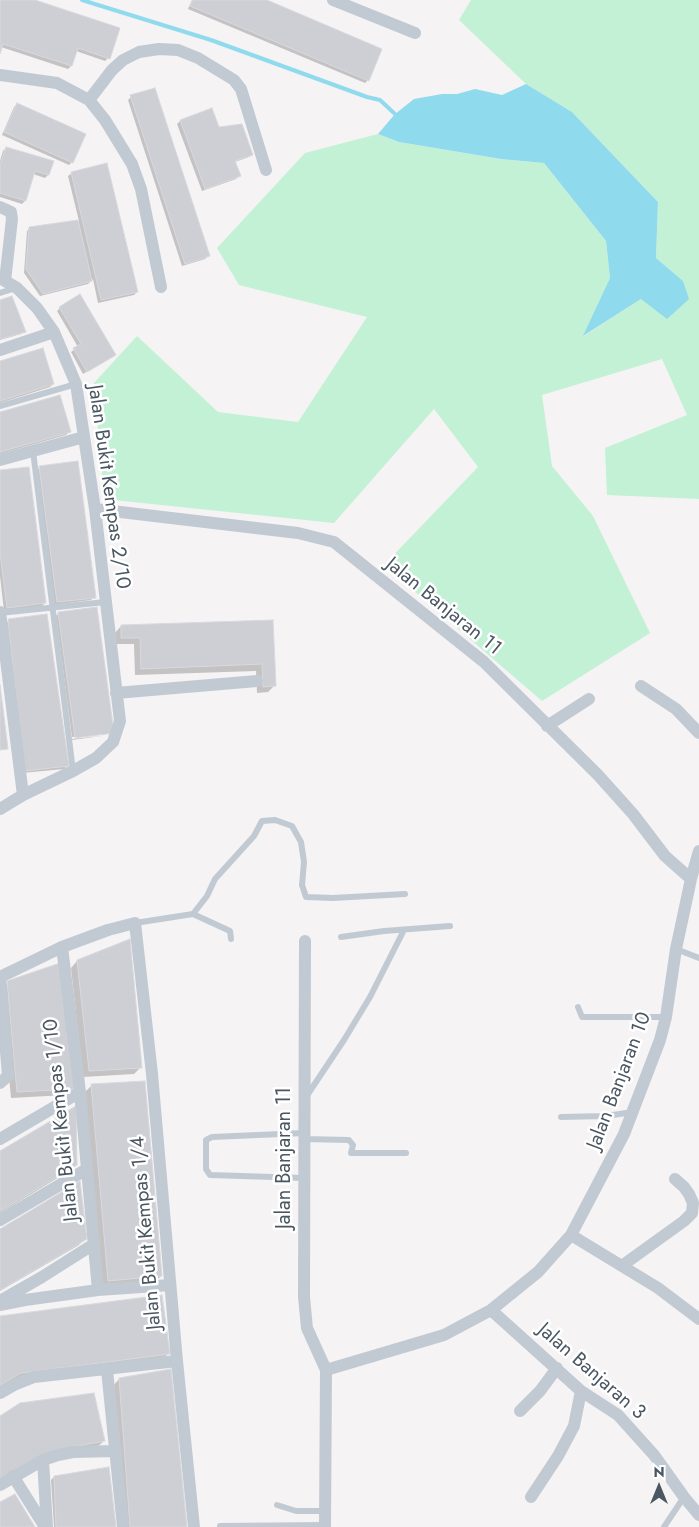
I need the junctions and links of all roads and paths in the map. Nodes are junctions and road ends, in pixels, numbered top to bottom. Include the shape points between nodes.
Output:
1 (334, 0) edge
2 (356, 4) edge
3 (416, 34) dead end
4 (0, 75) edge
5 (89, 100) junction
6 (266, 170) dead end
7 (0, 207) edge
8 (2, 284) edge
9 (162, 287) dead end
10 (54, 332) junction
11 (0, 350) edge
12 (76, 384) junction
13 (0, 406) edge
14 (84, 437) junction
15 (33, 451) junction
16 (0, 460) edge
17 (95, 509) junction
18 (105, 602) junction
19 (53, 607) junction
20 (0, 613) edge
21 (257, 681) dead end
22 (641, 686) dead end
23 (116, 693) junction
24 (589, 699) dead end
25 (547, 726) junction
26 (699, 734) edge
27 (73, 771) junction
28 (23, 795) junction
29 (0, 809) edge
30 (699, 851) edge
31 (691, 879) junction
32 (405, 894) dead end
33 (193, 914) junction
34 (135, 923) junction
35 (450, 926) dead end
36 (404, 930) junction
37 (341, 937) dead end
38 (231, 939) dead end
39 (305, 941) dead end
40 (62, 947) junction
41 (676, 949) junction
42 (699, 958) edge
43 (0, 977) edge
44 (578, 1007) dead end
45 (666, 1017) junction
46 (0, 1083) edge
47 (80, 1092) junction
48 (304, 1100) junction
49 (632, 1112) junction
50 (561, 1117) dead end
51 (304, 1136) junction
52 (0, 1139) edge
53 (406, 1153) dead end
54 (87, 1169) junction
55 (304, 1178) junction
56 (675, 1179) dead end
57 (0, 1220) edge
58 (571, 1235) junction
59 (94, 1244) junction
60 (624, 1265) junction
61 (170, 1285) junction
62 (98, 1290) junction
63 (0, 1301) edge
64 (0, 1305) edge
65 (491, 1310) junction
66 (699, 1320) edge
67 (177, 1361) junction
68 (557, 1368) junction
69 (107, 1370) junction
70 (326, 1370) junction
71 (581, 1391) junction
72 (0, 1393) edge
73 (520, 1411) dead end
74 (116, 1451) junction
75 (43, 1460) junction
76 (13, 1476) junction
77 (0, 1485) edge
78 (531, 1497) dead end
79 (684, 1497) junction
80 (277, 1505) dead end
81 (324, 1511) junction
82 (699, 1515) edge
83 (220, 1526) edge
84 (325, 1526) edge
85 (46, 1527) edge
86 (123, 1527) edge
87 (194, 1527) edge
88 (664, 1527) edge

1 - 2 street
2 - 3 street
4 - 5 street via 57,83
5 - 6 street via 123,60 139,52 178,50 234,80 241,89
5 - 9 street via 132,164 141,189
7 - 8 street, Jalan Bukit Kempas 2/10 via 11,212 12,219
8 - 10 street, Jalan Bukit Kempas 2/10 via 17,288
10 - 11 street
10 - 12 street, Jalan Bukit Kempas 2/10
12 - 13 lane
12 - 14 street, Jalan Bukit Kempas 2/10
14 - 15 street
14 - 17 street, Jalan Bukit Kempas 2/10
15 - 16 street
15 - 19 lane
17 - 18 street, Jalan Bukit Kempas 2/10
17 - 25 street, Jalan Banjaran 11 via 298,533 334,542 484,662
18 - 19 lane
18 - 23 street, Jalan Bukit Kempas 2/10
19 - 20 lane
19 - 27 lane
20 - 28 street
21 - 23 street
22 - 26 street via 676,709
23 - 27 street, Jalan Bukit Kempas 2/10 via 120,722 113,742 96,758
24 - 25 street
25 - 31 street, Jalan Banjaran 11 via 604,782 665,856
27 - 28 street
28 - 29 street
30 - 31 street, Jalan Banjaran 10
31 - 41 street, Jalan Banjaran 10
32 - 33 lane via 306,897 302,885 304,862 301,842 292,826 275,820 262,821 254,836 215,879
33 - 34 lane
33 - 38 lane via 230,931
34 - 40 street
34 - 61 street, Jalan Bukit Kempas 1/4
35 - 36 lane
36 - 37 lane
36 - 48 lane via 366,1004
39 - 48 street, Jalan Banjaran 11
40 - 43 street
40 - 47 street, Jalan Bukit Kempas 1/10
41 - 42 lane
41 - 45 street, Jalan Banjaran 10
43 - 46 street via 8,1076
44 - 45 lane via 582,1017
45 - 49 street, Jalan Banjaran 10
47 - 52 street
47 - 54 street, Jalan Bukit Kempas 1/10
48 - 51 street, Jalan Banjaran 11
49 - 50 lane
49 - 58 street, Jalan Banjaran 10 via 624,1134
51 - 53 lane via 349,1140 353,1145 351,1153
51 - 55 street, Jalan Banjaran 11
51 - 55 lane via 212,1137 206,1140 206,1169 210,1175
54 - 57 street
54 - 59 street, Jalan Bukit Kempas 1/10
55 - 70 street, Jalan Banjaran 11 via 307,1328
56 - 60 street via 689,1194 693,1203 692,1213
58 - 60 street
58 - 65 street, Jalan Banjaran 10 via 538,1272
59 - 62 street, Jalan Bukit Kempas 1/10
59 - 63 street
60 - 66 street
61 - 62 street
61 - 67 street, Jalan Bukit Kempas 1/4
62 - 64 street
65 - 68 street, Jalan Banjaran 3
65 - 70 street, Jalan Banjaran 10 via 444,1335
67 - 69 street
67 - 87 street, Jalan Bukit Kempas 1/4
68 - 71 street, Jalan Banjaran 3
68 - 73 street
69 - 72 street via 34,1378
69 - 74 street
70 - 81 street
71 - 78 street via 574,1426
71 - 79 street, Jalan Banjaran 3 via 618,1415 654,1455
74 - 75 street via 73,1452
74 - 86 street
75 - 76 street
75 - 85 street
76 - 77 street
76 - 85 street
79 - 82 street, Jalan Banjaran 3
79 - 88 lane
80 - 81 lane via 296,1511
81 - 84 street
83 - 84 lane

